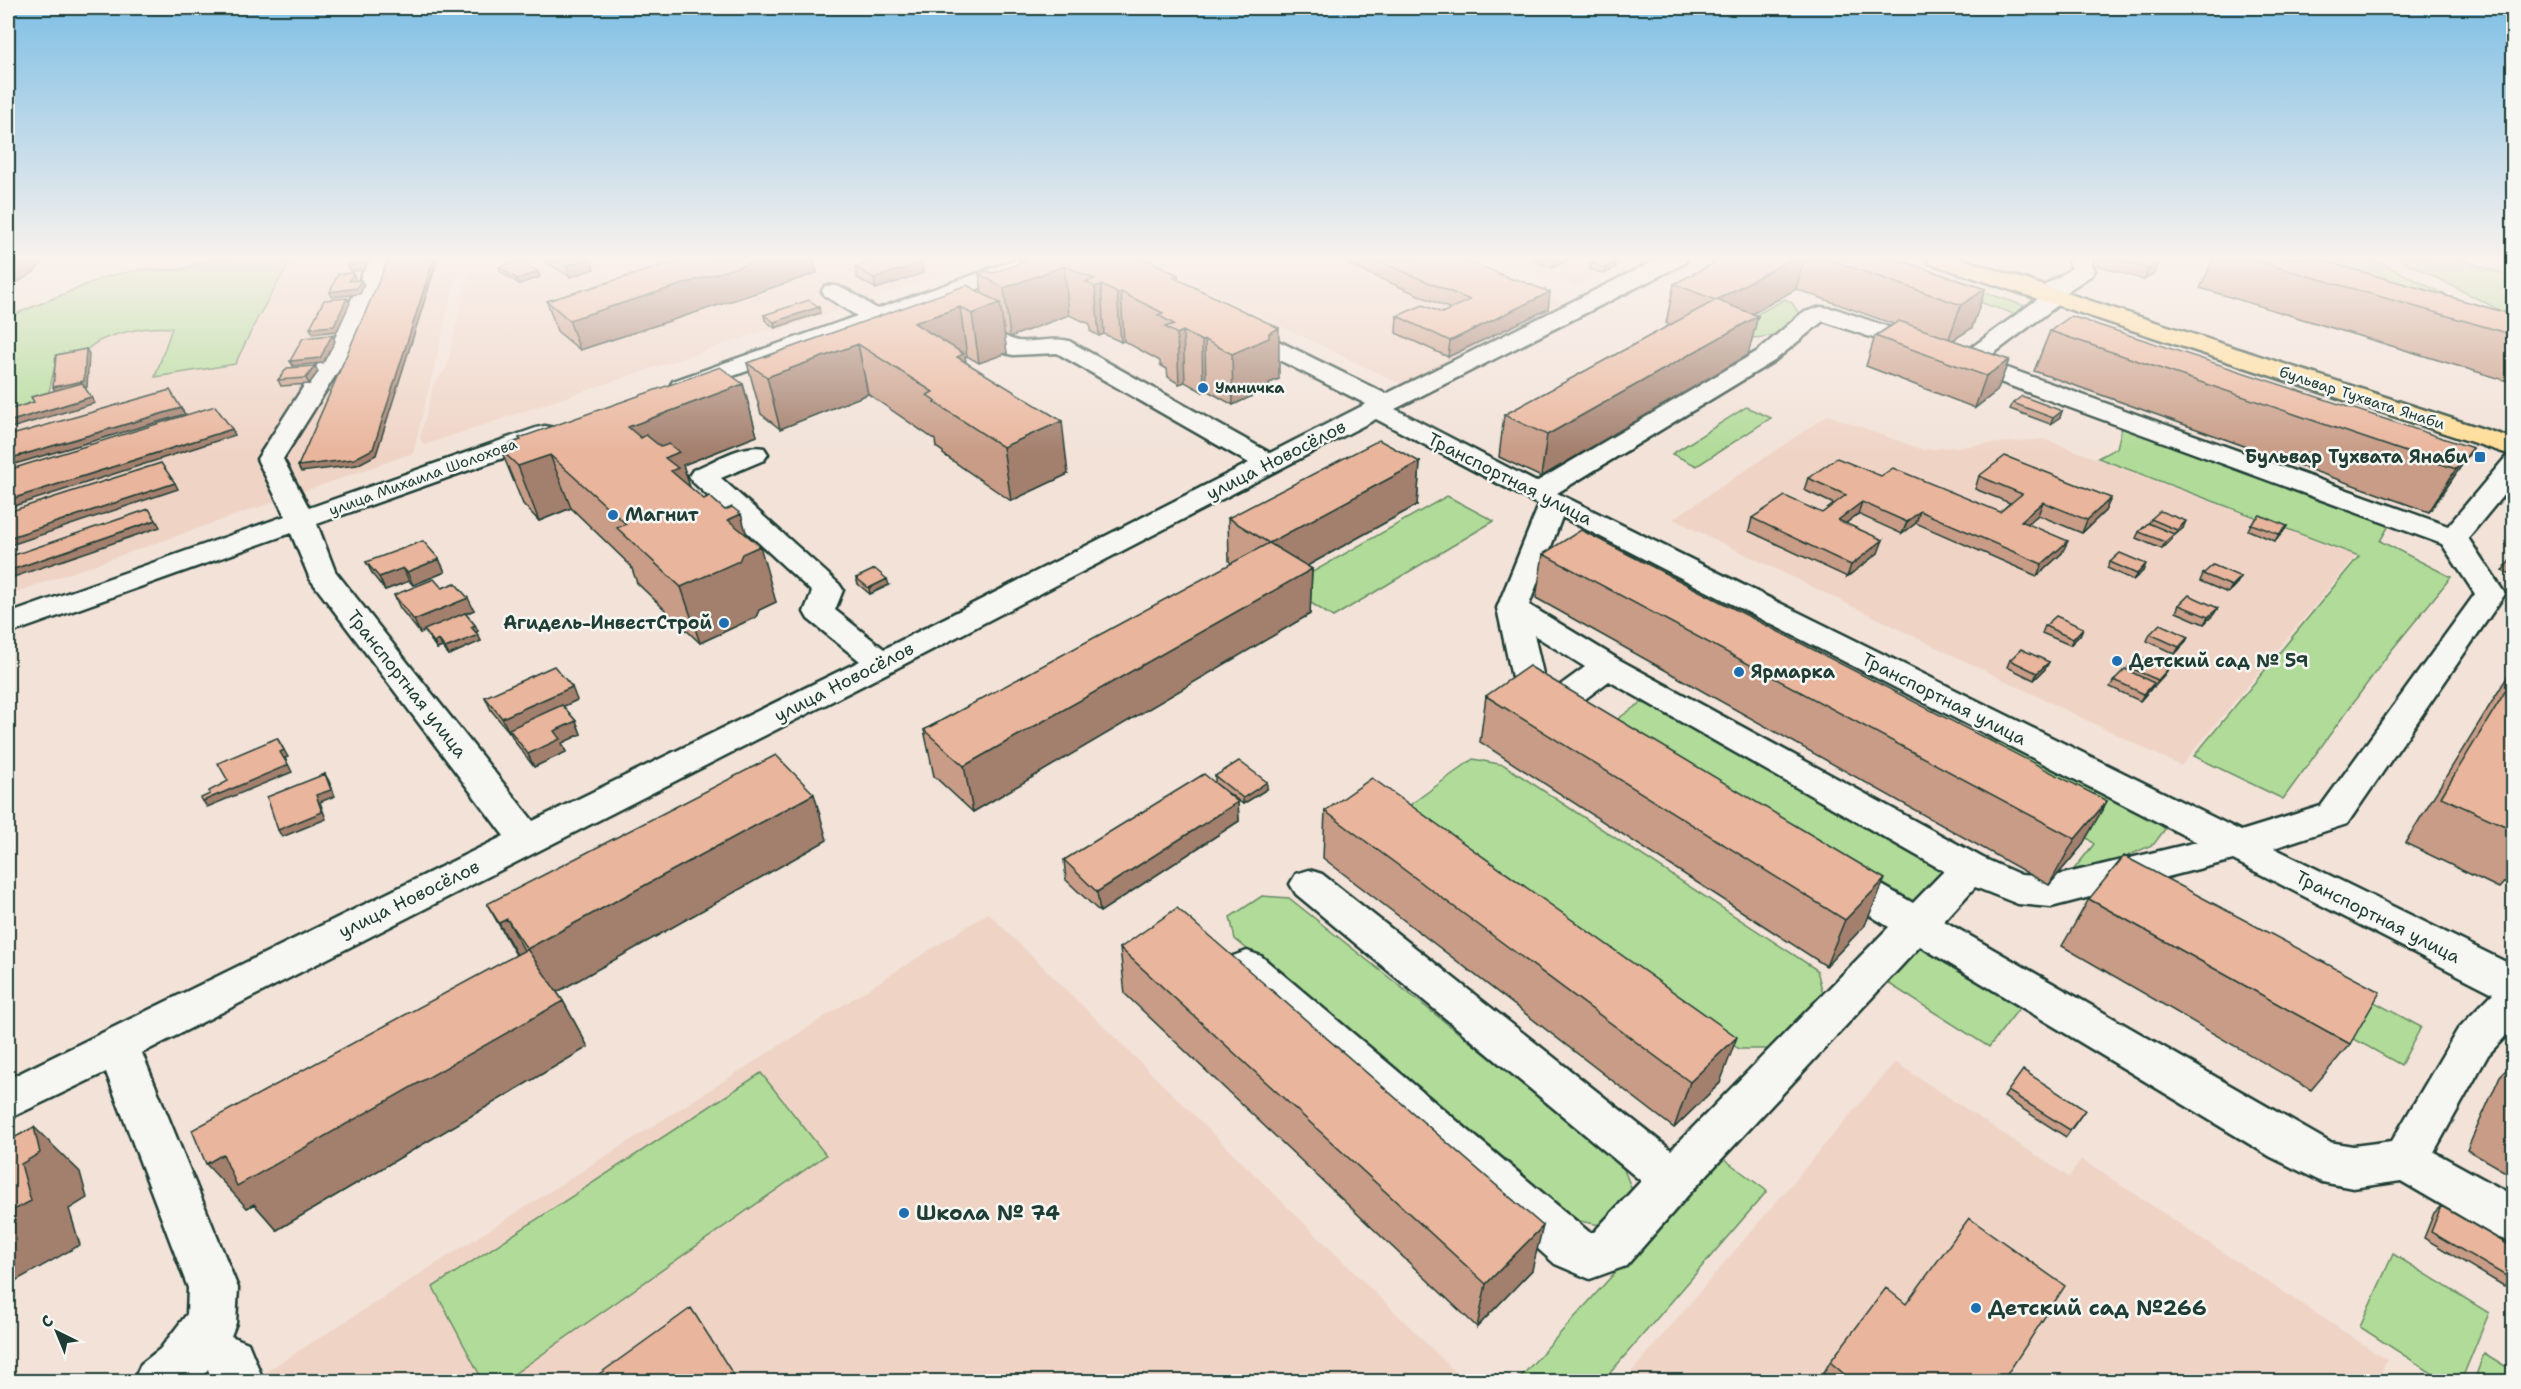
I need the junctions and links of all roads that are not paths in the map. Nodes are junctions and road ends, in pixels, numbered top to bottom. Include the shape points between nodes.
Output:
1 (353, 323) edge
2 (862, 323) edge
3 (919, 323) edge
4 (1223, 323) edge
5 (1547, 323) edge
6 (1804, 323) edge
7 (1855, 323) edge
8 (2016, 323) edge
9 (2132, 323) edge
10 (1967, 362) junction
11 (678, 395) edge
12 (1381, 406) junction
13 (564, 427) edge
14 (2514, 448) edge
15 (755, 454) dead end
16 (1270, 464) junction
17 (2514, 464) edge
18 (1546, 498) junction
19 (301, 520) junction
20 (2453, 538) junction
21 (1512, 608) junction
22 (8, 624) edge
23 (882, 663) junction
24 (1607, 666) junction
25 (1554, 706) junction
26 (1604, 737) edge
27 (528, 840) junction
28 (2236, 846) junction
29 (1805, 858) edge
30 (1970, 868) junction
31 (1309, 884) dead end
32 (1916, 925) junction
33 (1247, 967) edge
34 (2514, 985) edge
35 (2514, 998) edge
36 (117, 1045) junction
37 (8, 1100) edge
38 (2406, 1160) junction
39 (1673, 1179) junction
40 (2514, 1221) edge
41 (159, 1382) edge

1 - 19 street, Транспортная улица via 270,459
2 - 11 street
3 - 16 street via 935,327 964,323 1013,348 1061,346
4 - 12 street, Транспортная улица
5 - 12 street, улица Новосёлов
6 - 18 street via 1766,356
7 - 10 street
8 - 10 street
9 - 14 main road, бульвар Тухвата Янаби
10 - 20 street
12 - 16 street, улица Новосёлов
12 - 18 street, Транспортная улица
13 - 19 street, улица Михаила Шолохова
15 - 23 street via 703,476 828,590 819,612
16 - 23 street, улица Новосёлов
17 - 20 street
18 - 21 street
18 - 28 street, Транспортная улица
19 - 22 street, улица Михаила Шолохова
19 - 27 street, Транспортная улица via 321,573
20 - 28 street via 2490,594 2334,815
21 - 24 street
21 - 25 street via 1529,682
23 - 27 street, улица Новосёлов
24 - 25 street
24 - 30 street
25 - 26 street
27 - 36 street, улица Новосёлов
28 - 30 street via 2031,894
28 - 34 street, Транспортная улица
29 - 32 street
30 - 32 street
31 - 39 street
32 - 38 street via 2322,1161 2353,1167
32 - 39 street
33 - 39 street via 1572,1248 1590,1256 1609,1250
35 - 38 street via 2473,1042
36 - 37 street, улица Новосёлов
36 - 41 street via 213,1288 211,1323 178,1367
38 - 40 street

